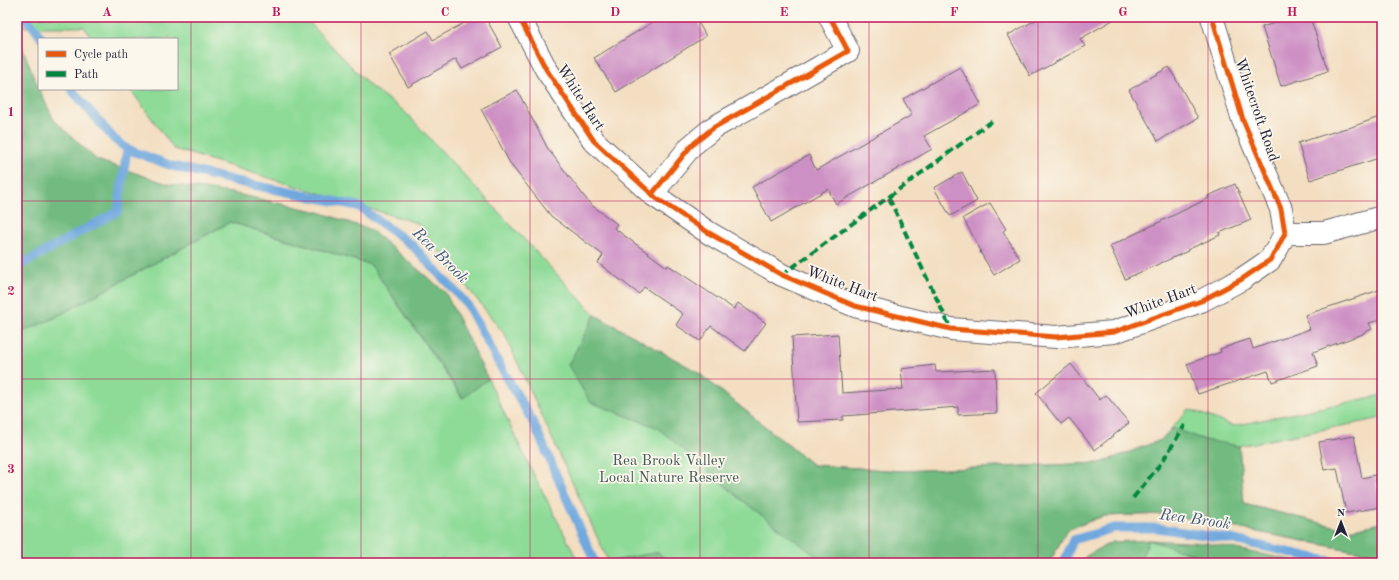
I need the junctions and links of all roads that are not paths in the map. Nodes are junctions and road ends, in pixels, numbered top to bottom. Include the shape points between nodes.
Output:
1 (518, 17) edge
2 (830, 17) edge
3 (1212, 17) edge
4 (652, 194) junction
5 (1382, 217) edge
6 (1285, 233) junction

1 - 4 street, White Hart via 546,69 594,141
2 - 4 street via 848,51 713,128 691,146
3 - 6 street, Whitecroft Road via 1243,120 1281,209
4 - 6 street, White Hart via 709,233 782,275 855,306 951,329 1056,337 1114,332 1201,301 1242,279 1270,260
5 - 6 street via 1324,233

